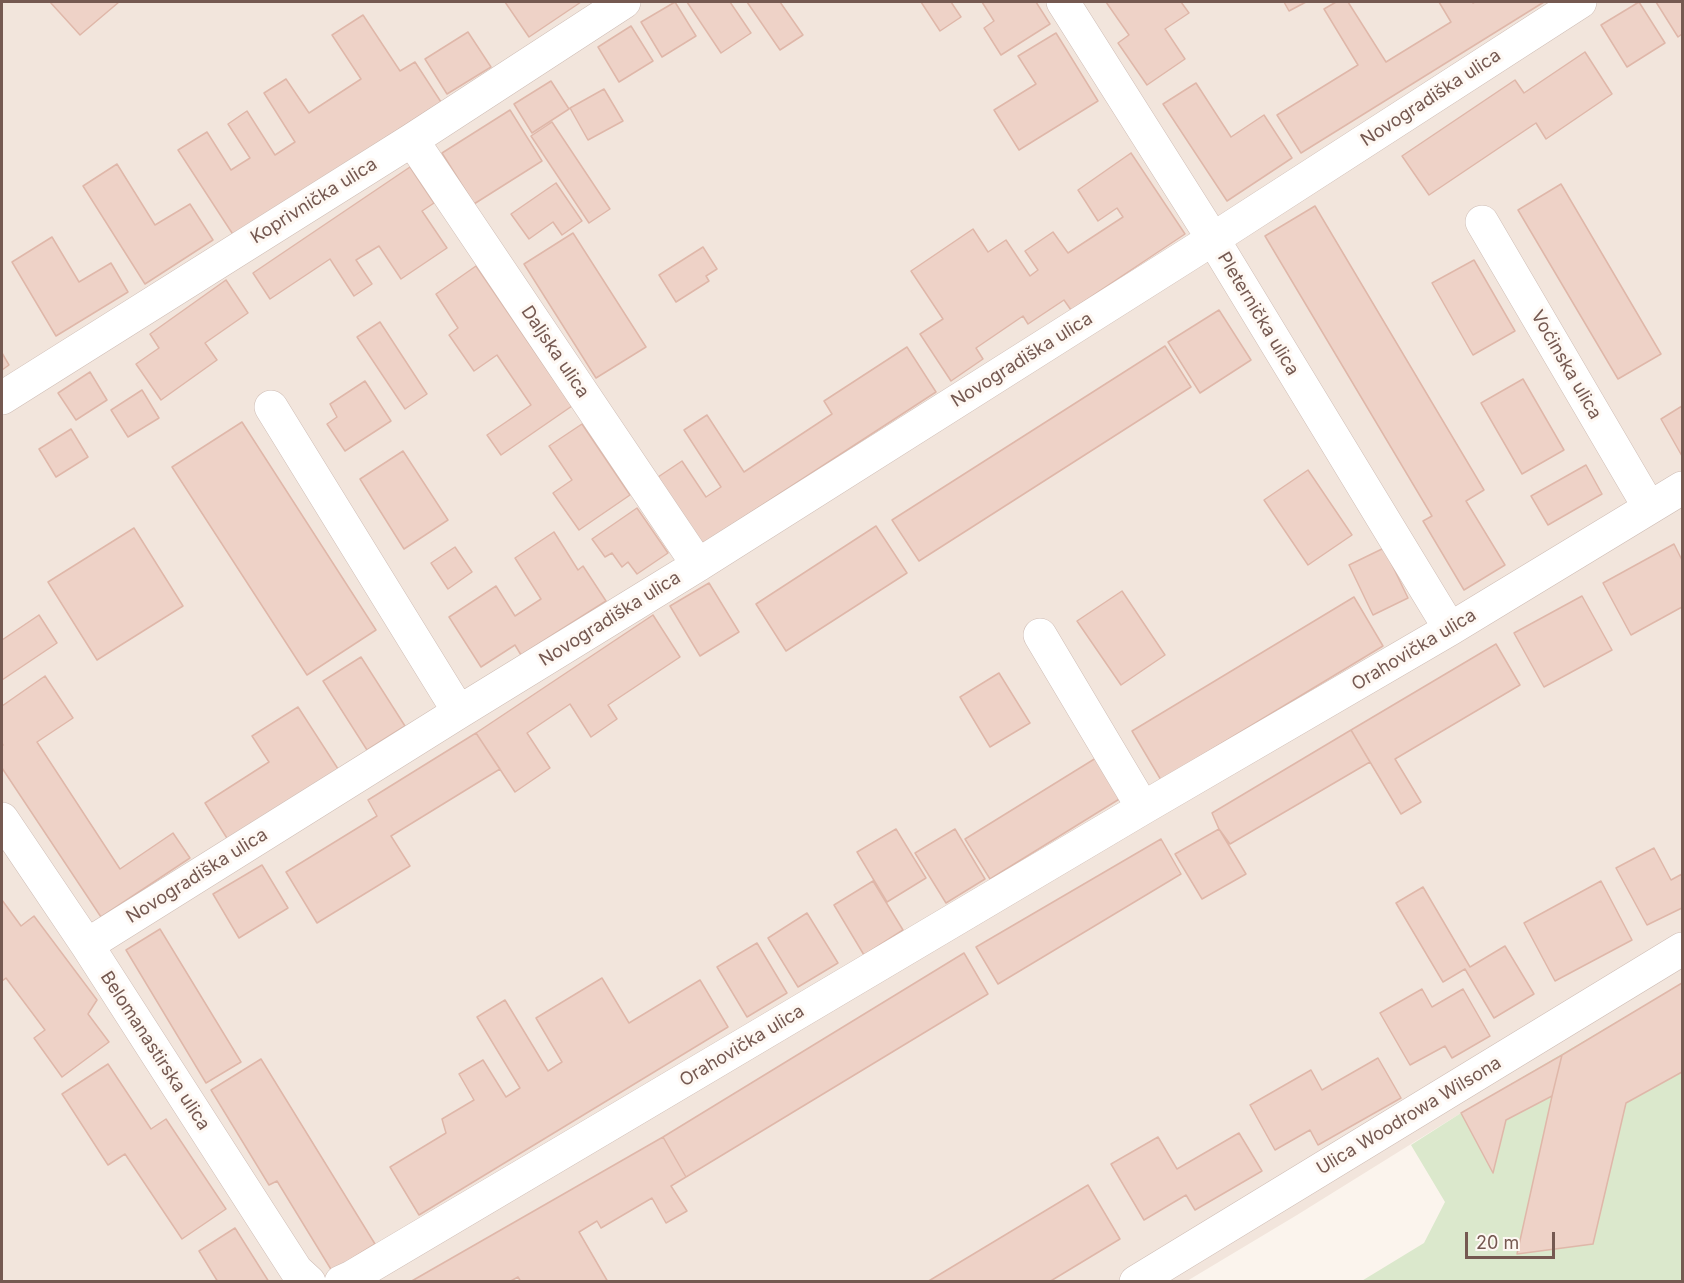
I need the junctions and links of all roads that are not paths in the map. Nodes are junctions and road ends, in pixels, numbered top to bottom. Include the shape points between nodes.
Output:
1 (624, 2) edge
2 (1063, 2) edge
3 (1580, 2) edge
4 (412, 140) junction
5 (1482, 222) dead end
6 (1213, 239) junction
7 (2, 398) edge
8 (271, 407) dead end
9 (1683, 488) edge
10 (1649, 507) junction
11 (698, 565) junction
12 (1450, 628) junction
13 (1040, 635) dead end
14 (459, 711) junction
15 (1143, 808) junction
16 (2, 819) edge
17 (87, 945) junction
18 (1683, 950) edge
19 (309, 1281) edge
20 (341, 1281) edge
21 (1136, 1281) edge

1 - 4 street, Koprivnička ulica
2 - 6 street, Pleternička ulica
3 - 6 street, Novogradiška ulica
4 - 7 street, Koprivnička ulica
4 - 11 street, Daljska ulica
5 - 10 street, Voćinska ulica
6 - 11 street, Novogradiška ulica
6 - 12 street, Pleternička ulica
8 - 14 street
9 - 10 street, Orahovička ulica
10 - 12 street, Orahovička ulica
11 - 14 street, Novogradiška ulica
12 - 15 street, Orahovička ulica
13 - 15 street
14 - 17 street, Novogradiška ulica
15 - 20 street, Orahovička ulica
16 - 17 street, Belomanastirska ulica
17 - 19 street, Belomanastirska ulica via 296,1270
18 - 21 street, Ulica Woodrowa Wilsona

